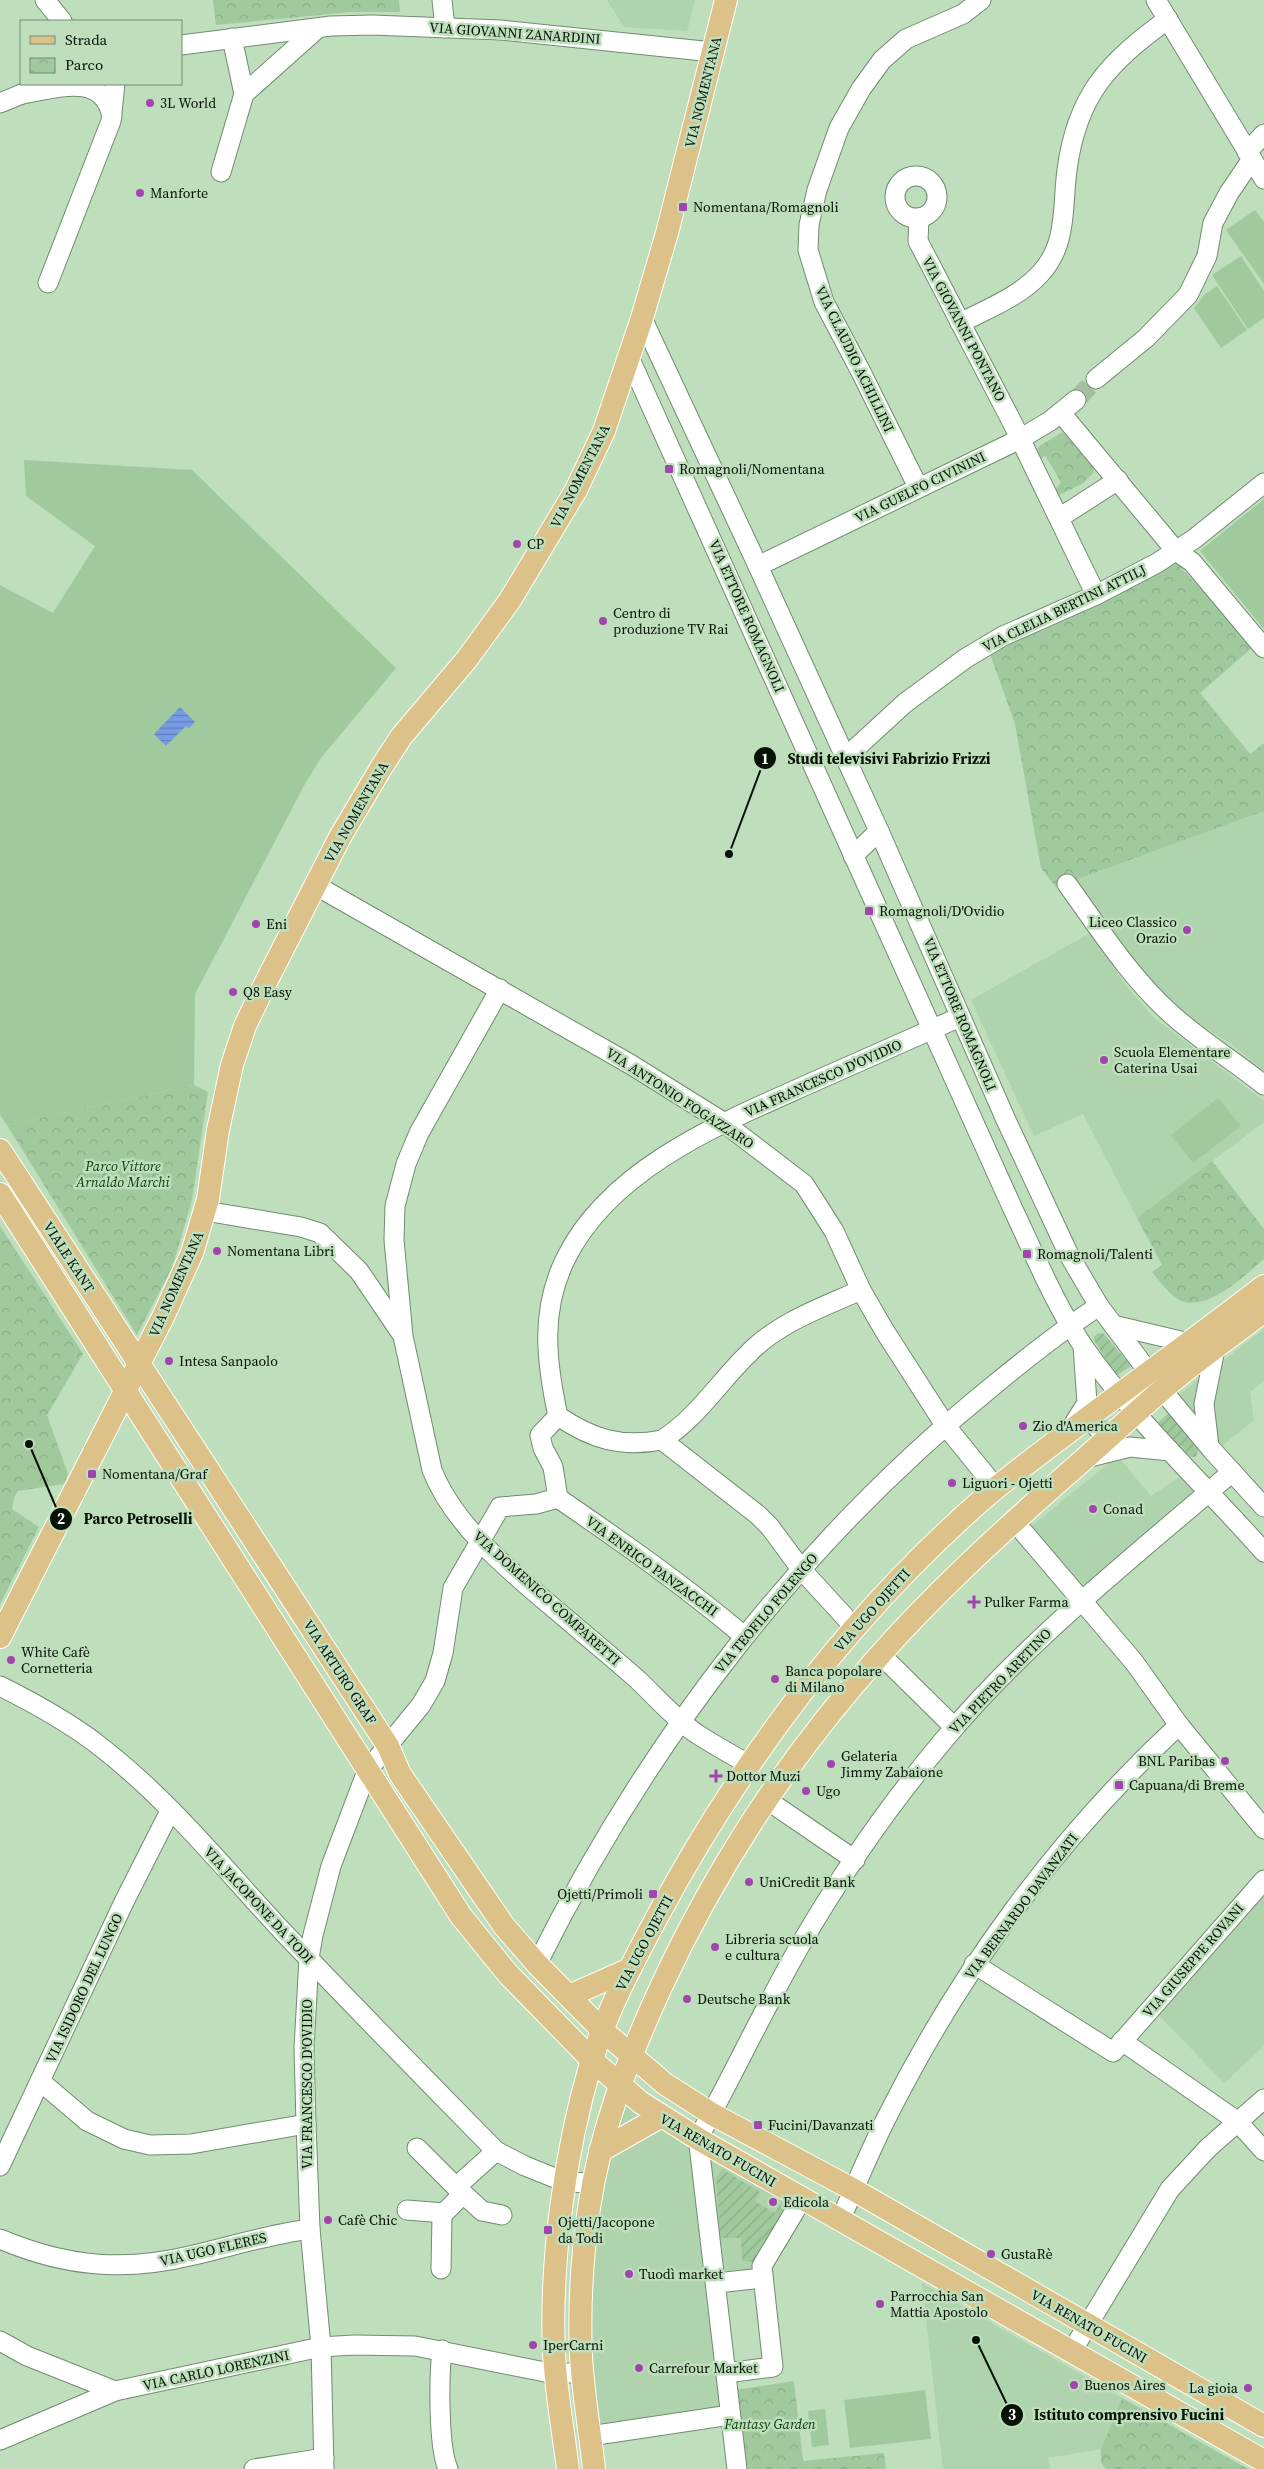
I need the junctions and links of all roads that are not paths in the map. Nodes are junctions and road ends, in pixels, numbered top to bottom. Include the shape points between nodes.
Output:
1 (45, 0) edge
2 (442, 0) edge
3 (726, 0) edge
4 (981, 0) edge
5 (1156, 0) edge
6 (1168, 19) junction
7 (61, 20) edge
8 (318, 28) junction
9 (445, 28) junction
10 (232, 38) junction
11 (182, 45) edge
12 (713, 52) junction
13 (44, 85) edge
14 (115, 85) edge
15 (22, 94) junction
16 (244, 94) junction
17 (0, 103) edge
18 (112, 117) junction
19 (1264, 134) edge
20 (1250, 155) junction
21 (221, 172) dead end
22 (1264, 180) edge
23 (919, 218) dead end
24 (48, 283) dead end
25 (642, 318) junction
26 (960, 323) junction
27 (666, 366) junction
28 (633, 367) junction
29 (1096, 379) tunnel mouth
30 (1076, 400) tunnel mouth
31 (1061, 413) junction
32 (1020, 439) junction
33 (1118, 480) junction
34 (1264, 483) edge
35 (918, 487) junction
36 (1059, 518) junction
37 (1176, 551) junction
38 (758, 566) junction
39 (1096, 595) junction
40 (1264, 648) edge
41 (824, 711) junction
42 (795, 723) junction
43 (845, 758) junction
44 (879, 831) junction
45 (853, 856) junction
46 (1067, 884) dead end
47 (315, 885) junction
48 (914, 908) junction
49 (884, 923) junction
50 (500, 989) junction
51 (960, 1017) junction
52 (932, 1029) junction
53 (1264, 1085) edge
54 (1006, 1120) junction
55 (723, 1122) junction
56 (979, 1132) junction
57 (0, 1150) edge
58 (0, 1194) edge
59 (205, 1211) junction
60 (1264, 1286) edge
61 (861, 1290) junction
62 (1099, 1306) junction
63 (1264, 1311) edge
64 (1070, 1324) junction
65 (1113, 1325) junction
66 (403, 1336) junction
67 (1189, 1343) junction
68 (1083, 1346) junction
69 (1215, 1349) junction
70 (139, 1363) junction
71 (1156, 1381) junction
72 (125, 1391) junction
73 (1120, 1394) junction
74 (1136, 1414) junction
75 (558, 1416) junction
76 (1089, 1417) junction
77 (945, 1425) junction
78 (1066, 1434) junction
79 (662, 1440) junction
80 (1107, 1440) junction
81 (1209, 1447) junction
82 (1170, 1451) junction
83 (199, 1454) junction
84 (1085, 1459) junction
85 (1184, 1465) junction
86 (174, 1467) junction
87 (1232, 1472) junction
88 (996, 1488) junction
89 (1209, 1492) junction
90 (558, 1498) junction
91 (1264, 1507) edge
92 (1014, 1521) junction
93 (481, 1541) junction
94 (1264, 1552) edge
95 (802, 1569) junction
96 (1083, 1600) junction
97 (854, 1627) junction
98 (744, 1636) junction
99 (0, 1637) edge
100 (880, 1654) junction
101 (0, 1686) edge
102 (682, 1722) junction
103 (1179, 1725) junction
104 (954, 1727) junction
105 (388, 1746) junction
106 (750, 1765) junction
107 (367, 1771) junction
108 (767, 1800) junction
109 (170, 1811) junction
110 (1264, 1828) edge
111 (855, 1860) junction
112 (1264, 1880) edge
113 (309, 1958) junction
114 (974, 1964) junction
115 (543, 1969) junction
116 (630, 1969) junction
117 (526, 1991) junction
118 (570, 1996) junction
119 (603, 2031) junction
120 (1117, 2046) junction
121 (631, 2056) junction
122 (592, 2060) junction
123 (40, 2081) junction
124 (619, 2085) junction
125 (1264, 2099) edge
126 (712, 2114) junction
127 (660, 2117) junction
128 (1238, 2121) junction
129 (306, 2124) junction
130 (700, 2140) junction
131 (417, 2148) dead end
132 (600, 2150) junction
133 (496, 2151) junction
134 (1264, 2151) edge
135 (0, 2166) edge
136 (565, 2182) junction
137 (594, 2183) junction
138 (460, 2190) junction
139 (854, 2190) junction
140 (802, 2199) junction
141 (407, 2210) dead end
142 (444, 2213) junction
143 (502, 2215) dead end
144 (840, 2220) junction
145 (310, 2229) junction
146 (0, 2239) edge
147 (441, 2269) dead end
148 (762, 2278) junction
149 (717, 2284) junction
150 (1088, 2325) junction
151 (0, 2341) edge
152 (321, 2348) junction
153 (442, 2350) junction
154 (1072, 2351) junction
155 (582, 2372) junction
156 (726, 2373) junction
157 (555, 2374) junction
158 (115, 2391) junction
159 (730, 2415) junction
160 (1264, 2426) edge
161 (590, 2436) junction
162 (0, 2440) edge
163 (1264, 2461) edge
164 (324, 2464) edge
165 (254, 2469) edge
166 (448, 2469) edge
167 (568, 2469) edge
168 (594, 2469) edge
169 (737, 2469) edge

1 - 7 street
2 - 9 street
3 - 12 main road, VIA NOMENTANA
4 - 35 street, VIA CLAUDIO ACHILLINI via 962,14 906,39 882,60 839,128 817,190 809,224 808,250 824,302
5 - 6 street
6 - 20 street
6 - 26 street via 1125,51 1101,78 1081,113 1066,170 1061,238 1049,263 1017,293
8 - 9 street, VIA GIOVANNI ZANARDINI via 353,25
8 - 10 street, VIA GIOVANNI ZANARDINI
8 - 16 street
9 - 12 street, VIA GIOVANNI ZANARDINI via 578,37
10 - 11 street, VIA GIOVANNI ZANARDINI
10 - 16 street
12 - 25 main road, VIA NOMENTANA
13 - 15 street
14 - 18 street
15 - 17 street
15 - 18 street via 81,86 91,88 106,98
16 - 21 street
18 - 24 street
19 - 20 street
20 - 22 street
20 - 29 street via 1213,223 1207,256 1188,295 1146,338
23 - 26 street, VIA GIOVANNI PONTANO via 918,241
25 - 27 street, VIA ETTORE ROMAGNOLI
25 - 28 main road, VIA NOMENTANA
26 - 32 street, VIA GIOVANNI PONTANO
27 - 28 street
27 - 38 street, VIA ETTORE ROMAGNOLI
28 - 42 street, VIA ETTORE ROMAGNOLI
28 - 47 main road, VIA NOMENTANA via 557,524 493,624 394,748
30 - 31 street, VIA GUELFO CIVININI
31 - 32 street, VIA GUELFO CIVININI
31 - 33 street
32 - 35 street, VIA GUELFO CIVININI
32 - 36 street, VIA GIOVANNI PONTANO
33 - 36 street
33 - 37 street
34 - 37 street, VIA CLELIA BERTINI ATTILJ
35 - 38 street, VIA GUELFO CIVININI
36 - 39 street, VIA GIOVANNI PONTANO
37 - 39 street, VIA CLELIA BERTINI ATTILJ
37 - 40 street via 1192,562
38 - 41 street, VIA ETTORE ROMAGNOLI
39 - 43 street, VIA CLELIA BERTINI ATTILJ via 977,650 912,698
41 - 42 street
41 - 43 street, VIA ETTORE ROMAGNOLI
42 - 45 street, VIA ETTORE ROMAGNOLI
43 - 44 street, VIA ETTORE ROMAGNOLI
44 - 45 street
44 - 48 street, VIA ETTORE ROMAGNOLI
45 - 49 street, VIA ETTORE ROMAGNOLI
46 - 53 street via 1129,968 1161,1005
47 - 50 street, VIA ANTONIO FOGAZZARO
47 - 59 main road, VIA NOMENTANA via 261,991 236,1054 222,1111
48 - 49 street
48 - 51 street, VIA ETTORE ROMAGNOLI
49 - 52 street, VIA ETTORE ROMAGNOLI
50 - 55 street, VIA ANTONIO FOGAZZARO
50 - 66 street, VIA DOMENICO COMPARETTI via 419,1134 399,1188 393,1224
51 - 52 street, VIA FRANCESCO D'OVIDIO
51 - 54 street, VIA ETTORE ROMAGNOLI
52 - 55 street, VIA FRANCESCO D'OVIDIO
52 - 56 street, VIA ETTORE ROMAGNOLI
54 - 56 street
54 - 62 street, VIA ETTORE ROMAGNOLI via 1069,1255
55 - 61 street, VIA ANTONIO FOGAZZARO via 804,1184 827,1218
55 - 75 street, VIA FRANCESCO D'OVIDIO via 672,1150 649,1167 605,1206 573,1245 556,1286 546,1340
56 - 64 street, VIA ETTORE ROMAGNOLI
57 - 70 main road, VIALE KANT
58 - 72 main road, VIALE KANT
59 - 66 street via 320,1233 360,1271
59 - 70 main road, VIA NOMENTANA via 185,1270
60 - 67 main road
61 - 77 street, VIA ANTONIO FOGAZZARO
61 - 79 street via 811,1313 759,1344 697,1413
62 - 64 street, VIA TEOFILO FOLENGO
62 - 65 street, VIA ETTORE ROMAGNOLI
63 - 69 main road
64 - 68 street, VIA ETTORE ROMAGNOLI
64 - 77 street, VIA TEOFILO FOLENGO
65 - 67 street
65 - 71 street, VIA ETTORE ROMAGNOLI
66 - 93 street, VIA DOMENICO COMPARETTI via 427,1452 439,1487 453,1510
67 - 71 main road
68 - 73 street, VIA ETTORE ROMAGNOLI
68 - 78 street via 1087,1403
69 - 71 main road
69 - 81 street via 1205,1396
70 - 72 main road, VIA NOMENTANA
70 - 83 main road, VIA ARTURO GRAF
71 - 73 main road, VIA UGO OJETTI
71 - 74 main road
71 - 81 street, VIA ETTORE ROMAGNOLI
72 - 86 main road
72 - 99 main road, VIA NOMENTANA
73 - 74 street, VIA ETTORE ROMAGNOLI
73 - 76 main road, VIA UGO OJETTI
74 - 80 main road
74 - 82 street, VIA ETTORE ROMAGNOLI
75 - 79 street via 582,1432 606,1440 635,1443
75 - 90 street via 540,1435 553,1468
76 - 78 main road, VIA UGO OJETTI
76 - 80 street
77 - 88 street, VIA ANTONIO FOGAZZARO
77 - 95 street, VIA TEOFILO FOLENGO
78 - 88 main road, VIA UGO OJETTI
79 - 95 street via 770,1526
80 - 84 main road
81 - 85 street via 1200,1460
81 - 87 street, VIA ETTORE ROMAGNOLI
82 - 84 street via 1130,1447
82 - 85 street, VIA ETTORE ROMAGNOLI
83 - 86 street via 188,1456
83 - 105 main road, VIA ARTURO GRAF
84 - 92 main road
85 - 89 street, VIA ETTORE ROMAGNOLI
86 - 107 main road
87 - 89 street, VIA PIETRO ARETINO
87 - 91 street, VIA ETTORE ROMAGNOLI
88 - 97 main road, VIA UGO OJETTI via 926,1552
89 - 94 street, VIA ETTORE ROMAGNOLI
89 - 96 street, VIA PIETRO ARETINO
90 - 93 street, VIA FRANCESCO D'OVIDIO via 536,1504 500,1507
90 - 98 street, VIA ENRICO PANZACCHI via 633,1549
92 - 96 street
92 - 100 main road
93 - 102 street, VIA DOMENICO COMPARETTI
93 - 105 street, VIA FRANCESCO D'OVIDIO via 453,1588 443,1653 435,1681 421,1706
95 - 97 street
95 - 98 street, VIA TEOFILO FOLENGO
96 - 103 street via 1134,1662
96 - 104 street, VIA PIETRO ARETINO via 1017,1661
97 - 106 main road, VIA UGO OJETTI
98 - 102 street, VIA TEOFILO FOLENGO via 703,1688
100 - 104 street
100 - 108 main road
101 - 109 street, VIA JACOPONE DA TODI via 86,1736 120,1763
102 - 106 street, VIA DOMENICO COMPARETTI
102 - 115 street, VIA TEOFILO FOLENGO via 588,1870
103 - 110 street
103 - 114 street, VIA BERNARDO DAVANZATI via 1079,1828
104 - 111 street, VIA PIETRO ARETINO via 901,1794
105 - 107 street, VIA FRANCESCO D'OVIDIO
105 - 115 main road, VIA ARTURO GRAF via 400,1774 489,1906
106 - 116 main road, VIA UGO OJETTI via 674,1885
107 - 113 street, VIA FRANCESCO D'OVIDIO via 324,1889
107 - 117 main road via 465,1922
108 - 111 street
108 - 121 main road via 710,1890
109 - 113 street, VIA JACOPONE DA TODI
109 - 123 street, VIA ISIDORO DEL LUNGO
111 - 126 street, VIA PIETRO ARETINO via 795,1955
112 - 120 street, VIA GIUSEPPE ROVANI
113 - 129 street, VIA FRANCESCO D'OVIDIO via 304,2048
113 - 133 street, VIA JACOPONE DA TODI via 350,2004
114 - 120 street
114 - 139 street, VIA BERNARDO DAVANZATI via 887,2117
115 - 117 street via 539,1990
115 - 118 main road, VIA ARTURO GRAF
116 - 118 main road
116 - 119 main road, VIA UGO OJETTI
117 - 122 main road
118 - 119 main road, VIA ARTURO GRAF
119 - 121 main road, VIA RENATO FUCINI
119 - 122 main road, VIA UGO OJETTI
120 - 128 street
121 - 124 main road
121 - 126 main road, VIA RENATO FUCINI via 665,2084
122 - 124 main road, VIA RENATO FUCINI
122 - 136 main road
123 - 129 street via 92,2123 124,2139 150,2145 191,2144
123 - 135 street, VIA ISIDORO DEL LUNGO
124 - 127 main road, VIA RENATO FUCINI
124 - 132 main road
125 - 128 street
126 - 130 street, VIA PIETRO ARETINO
126 - 139 main road, VIA RENATO FUCINI
127 - 130 main road, VIA RENATO FUCINI
127 - 132 main road
128 - 134 street
128 - 150 street via 1202,2153 1170,2189
129 - 145 street, VIA FRANCESCO D'OVIDIO
130 - 140 main road, VIA RENATO FUCINI
130 - 149 street
131 - 138 street
132 - 137 main road
133 - 136 street, VIA JACOPONE DA TODI
133 - 138 street
136 - 137 street, VIA JACOPONE DA TODI
136 - 157 main road via 554,2300
137 - 155 main road via 584,2255
138 - 142 street
138 - 143 street via 482,2211
139 - 144 street, VIA BERNARDO DAVANZATI
139 - 150 main road, VIA RENATO FUCINI
140 - 144 main road, VIA RENATO FUCINI
140 - 148 street via 764,2261
141 - 142 street
142 - 147 street
144 - 154 main road, VIA RENATO FUCINI
145 - 146 street, VIA UGO FLERES via 165,2262 125,2266 65,2261
145 - 152 street, VIA FRANCESCO D'OVIDIO
148 - 149 street
148 - 156 street via 773,2366
149 - 156 street
150 - 154 street
150 - 160 main road, VIA RENATO FUCINI
151 - 158 street via 27,2356
152 - 153 street, VIA CARLO LORENZINI via 386,2345
152 - 158 street, VIA CARLO LORENZINI
152 - 164 street, VIA FRANCESCO D'OVIDIO
153 - 157 street, VIA CARLO LORENZINI
153 - 166 street via 440,2392 443,2448
154 - 163 main road, VIA RENATO FUCINI
155 - 157 street, VIA CARLO LORENZINI
155 - 161 main road
156 - 159 street
157 - 167 main road
158 - 162 street, VIA CARLO LORENZINI
159 - 161 street
159 - 169 street
161 - 168 main road
164 - 165 street

